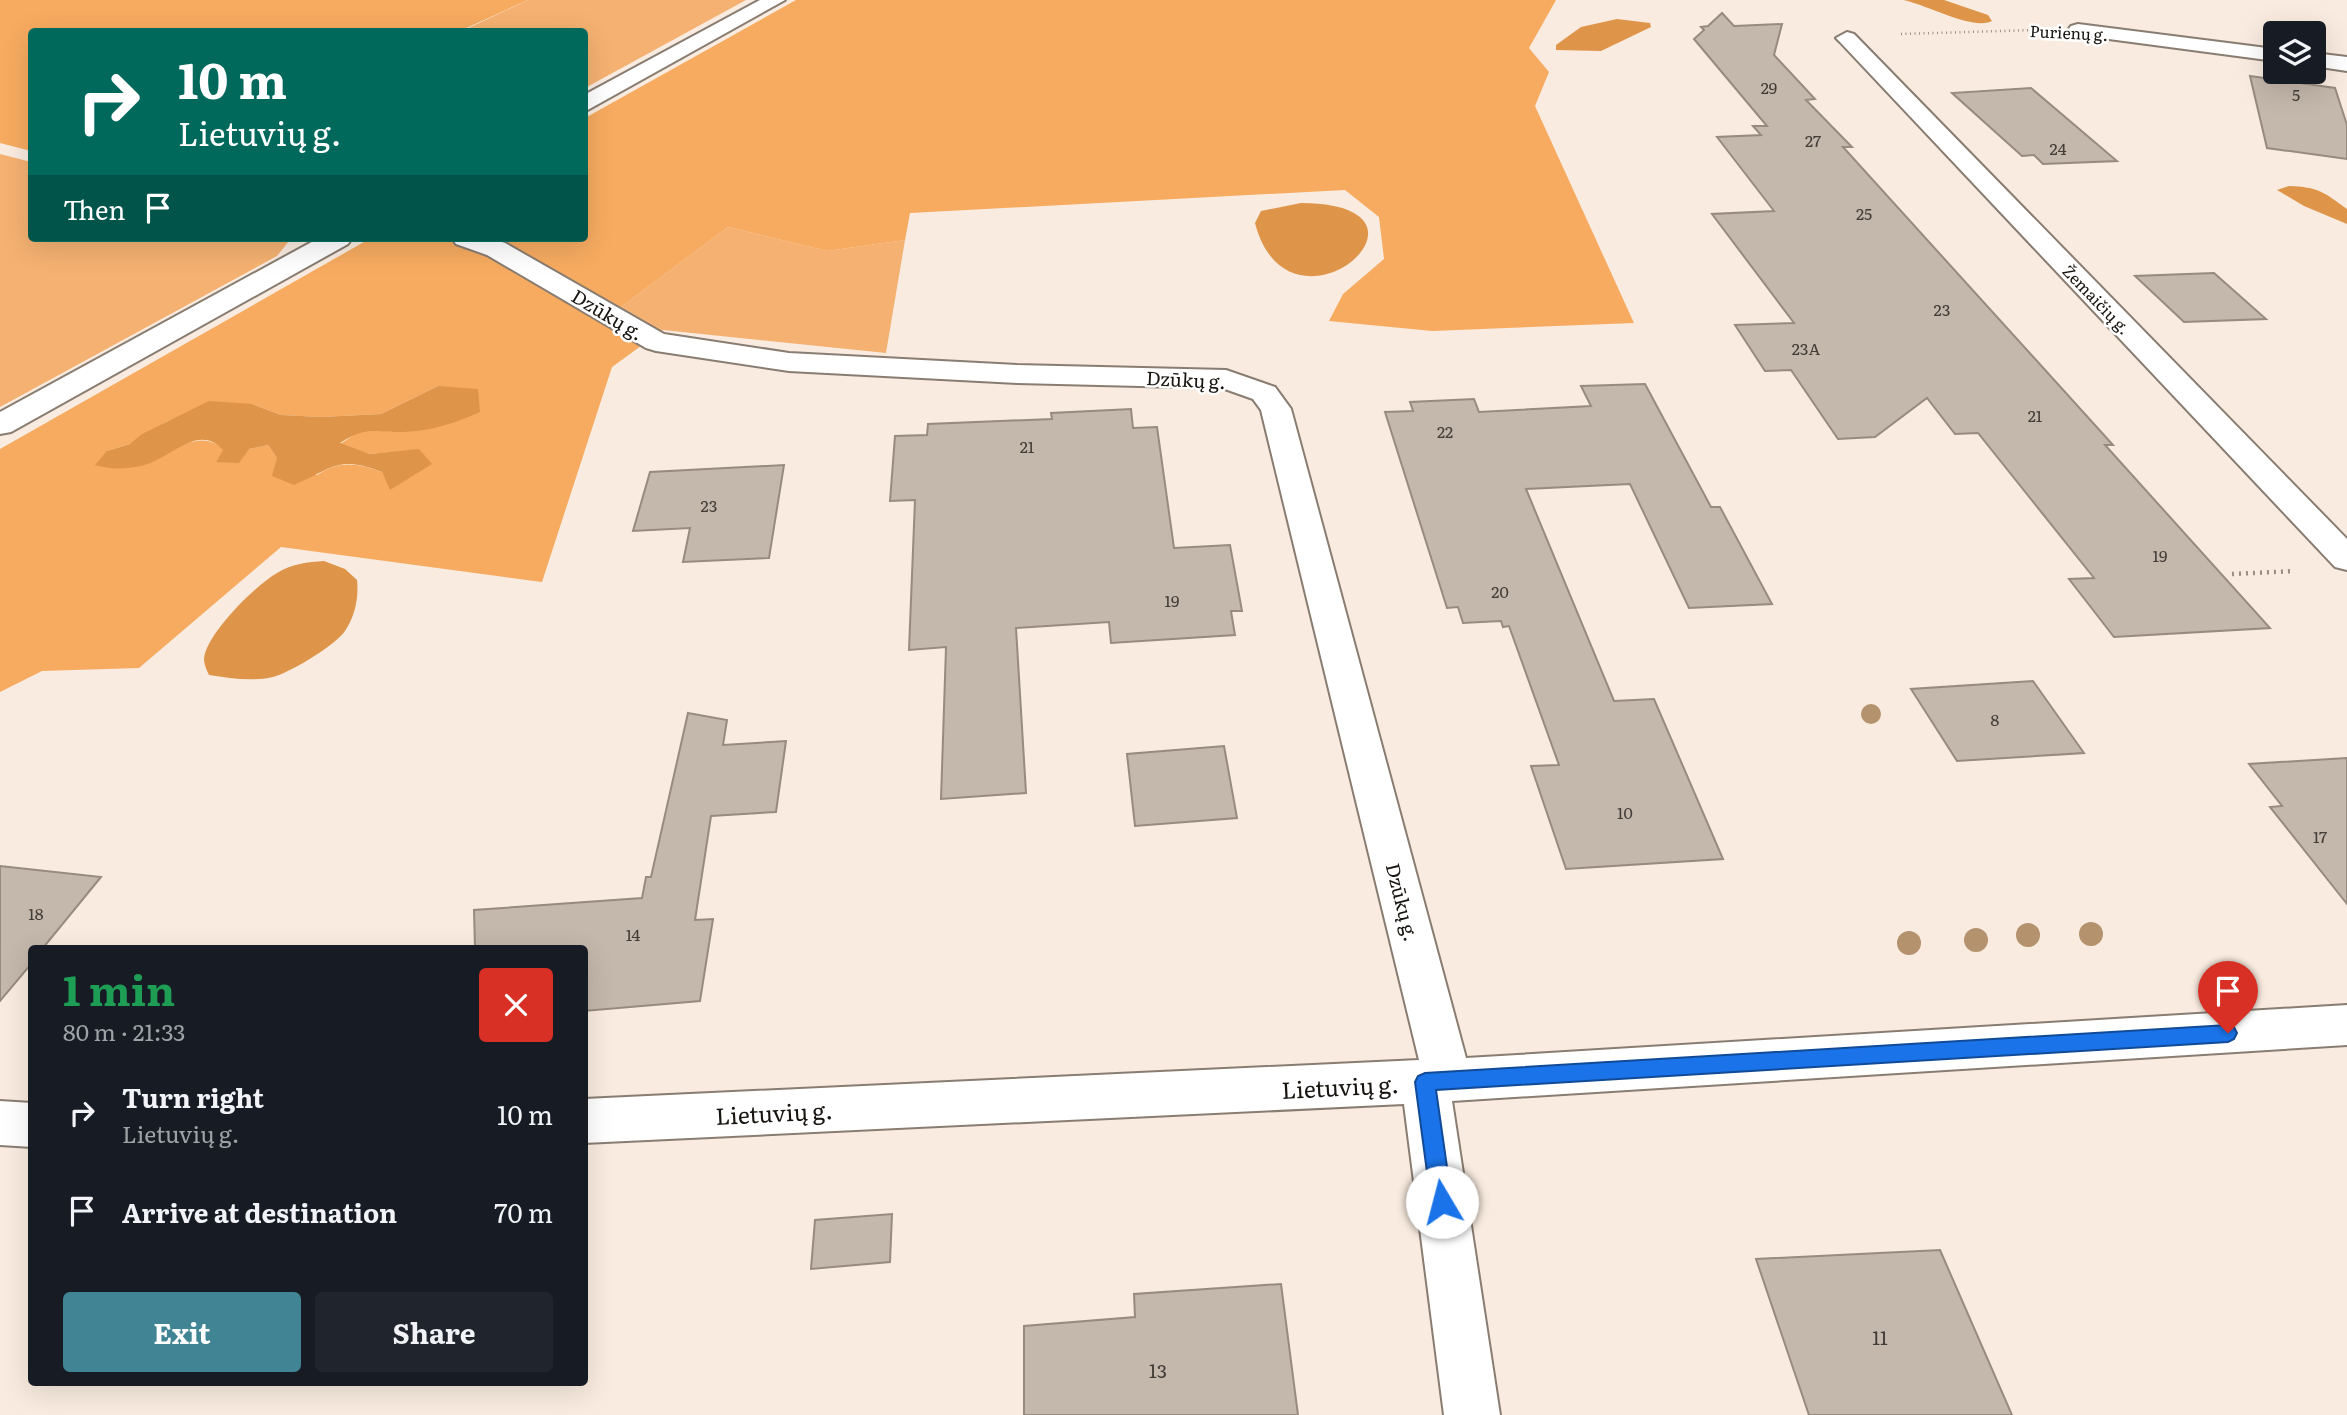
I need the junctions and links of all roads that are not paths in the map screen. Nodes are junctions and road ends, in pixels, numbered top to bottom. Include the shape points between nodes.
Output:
1 (775, 0) edge
2 (2078, 30) road end
3 (1847, 38) dead end
4 (2263, 53) edge
5 (2326, 61) edge
6 (2347, 64) edge
7 (588, 103) edge
8 (332, 242) edge
9 (476, 242) edge
10 (0, 425) edge
11 (2347, 559) edge
12 (2347, 1026) edge
13 (1436, 1081) junction
14 (588, 1121) edge
15 (0, 1123) edge
16 (28, 1125) edge
17 (1472, 1415) edge

1 - 7 street
2 - 4 street, Purienų g.
3 - 11 street, Žemaičių g.
5 - 6 street
8 - 10 street
9 - 13 street, Dzūkų g. via 656,342 789,362 1226,379 1264,393 1276,409
12 - 13 street, Lietuvių g.
13 - 14 street, Lietuvių g.
13 - 17 street, Dzūkų g.
15 - 16 street

